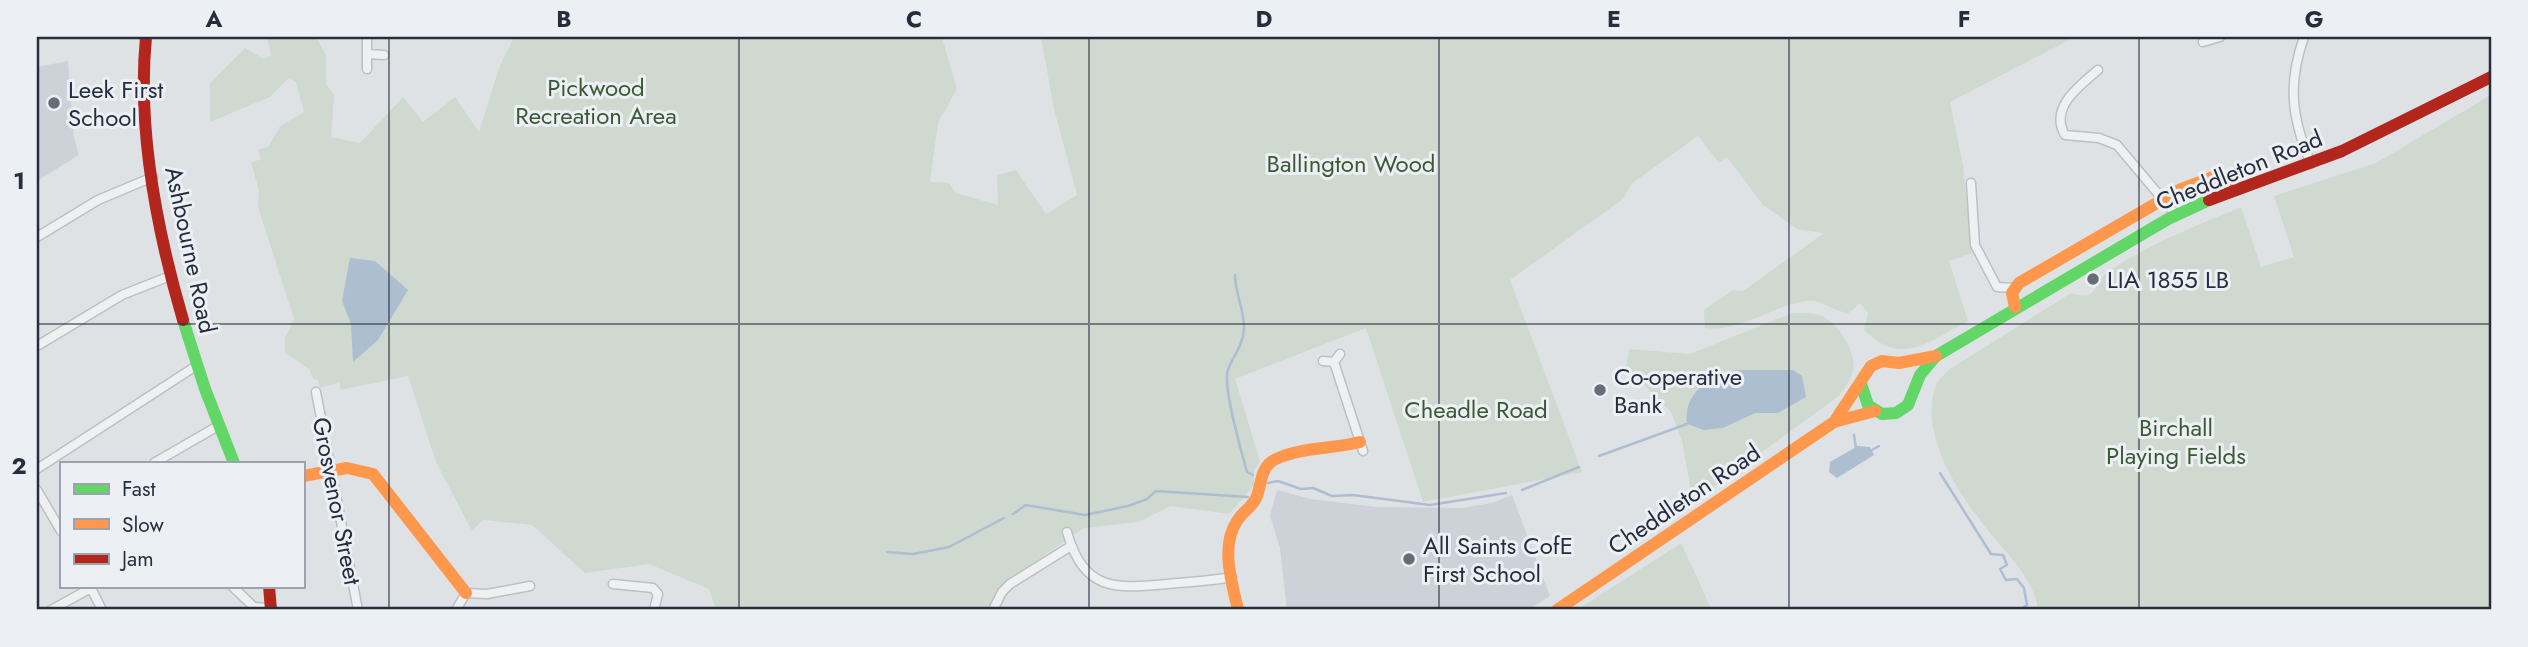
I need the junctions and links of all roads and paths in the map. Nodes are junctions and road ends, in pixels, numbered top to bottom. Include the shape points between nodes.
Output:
1 (146, 37) edge
2 (367, 37) edge
3 (2220, 37) edge
4 (2304, 37) edge
5 (2203, 42) dead end
6 (368, 54) junction
7 (384, 55) dead end
8 (367, 69) dead end
9 (2098, 70) dead end
10 (2491, 77) edge
11 (2311, 164) junction
12 (153, 177) junction
13 (1971, 183) dead end
14 (2236, 190) junction
15 (2162, 199) junction
16 (2176, 215) junction
17 (37, 237) edge
18 (170, 276) junction
19 (2014, 288) junction
20 (2015, 306) junction
21 (37, 346) edge
22 (1340, 354) dead end
23 (1936, 356) junction
24 (1323, 361) dead end
25 (1334, 362) junction
26 (1899, 363) junction
27 (196, 366) junction
28 (1861, 384) junction
29 (1915, 385) junction
30 (316, 392) dead end
31 (1875, 411) junction
32 (1834, 422) junction
33 (218, 426) junction
34 (1362, 447) joint
35 (156, 462) edge
36 (234, 462) edge
37 (37, 468) edge
38 (330, 471) junction
39 (304, 476) edge
40 (37, 490) edge
41 (60, 529) edge
42 (1067, 532) dead end
43 (1071, 546) junction
44 (1232, 577) junction
45 (613, 584) dead end
46 (530, 586) dead end
47 (88, 588) edge
48 (91, 588) edge
49 (234, 588) edge
50 (269, 588) edge
51 (466, 593) junction
52 (271, 609) edge
53 (51, 610) edge
54 (102, 610) edge
55 (358, 610) edge
56 (456, 610) edge
57 (654, 610) edge
58 (993, 610) edge
59 (1238, 610) edge
60 (1557, 610) edge

1 - 12 main road, Ashbourne Road via 144,80
2 - 6 street
3 - 5 street
4 - 11 street via 2293,105 2295,124
6 - 7 street
6 - 8 street
9 - 15 street via 2073,93 2059,122 2066,135 2117,145
10 - 11 main road, Cheddleton Road
11 - 14 main road, Cheddleton Road
12 - 17 street via 98,200
12 - 18 main road, Ashbourne Road
13 - 19 street via 1975,245 1997,287
14 - 15 main road via 2218,175
14 - 16 main road, Cheddleton Road
15 - 16 street
15 - 19 main road
16 - 20 main road, Cheddleton Road
18 - 21 street via 122,295
18 - 27 main road, Ashbourne Road
19 - 20 main road
20 - 23 main road, Cheddleton Road
22 - 25 street
23 - 26 main road, Cheddleton Road
23 - 29 main road, Cheddleton Road
24 - 25 street
25 - 34 street
26 - 28 main road, Cheddleton Road via 1877,363 1867,370
26 - 29 main road via 1910,372
27 - 33 main road, Ashbourne Road
27 - 37 street
28 - 31 main road via 1864,399
28 - 32 main road, Cheddleton Road
29 - 31 main road, Cheddleton Road via 1905,409 1889,414
30 - 38 street, Grosvenor Street
31 - 32 main road, Cheddleton Road
32 - 60 main road, Cheddleton Road
33 - 35 street
33 - 36 main road, Ashbourne Road
34 - 44 main road via 1301,451 1263,469 1255,501 1236,522 1229,564
38 - 39 main road
38 - 51 main road via 358,467 373,474
38 - 55 street, Grosvenor Street
40 - 41 street
42 - 43 street
43 - 44 street via 1089,575 1111,586
43 - 58 street via 1010,584
44 - 59 main road
45 - 57 street via 653,588 658,594
46 - 51 street
47 - 53 street
48 - 54 street
49 - 52 street via 254,607
50 - 52 main road
51 - 56 street

